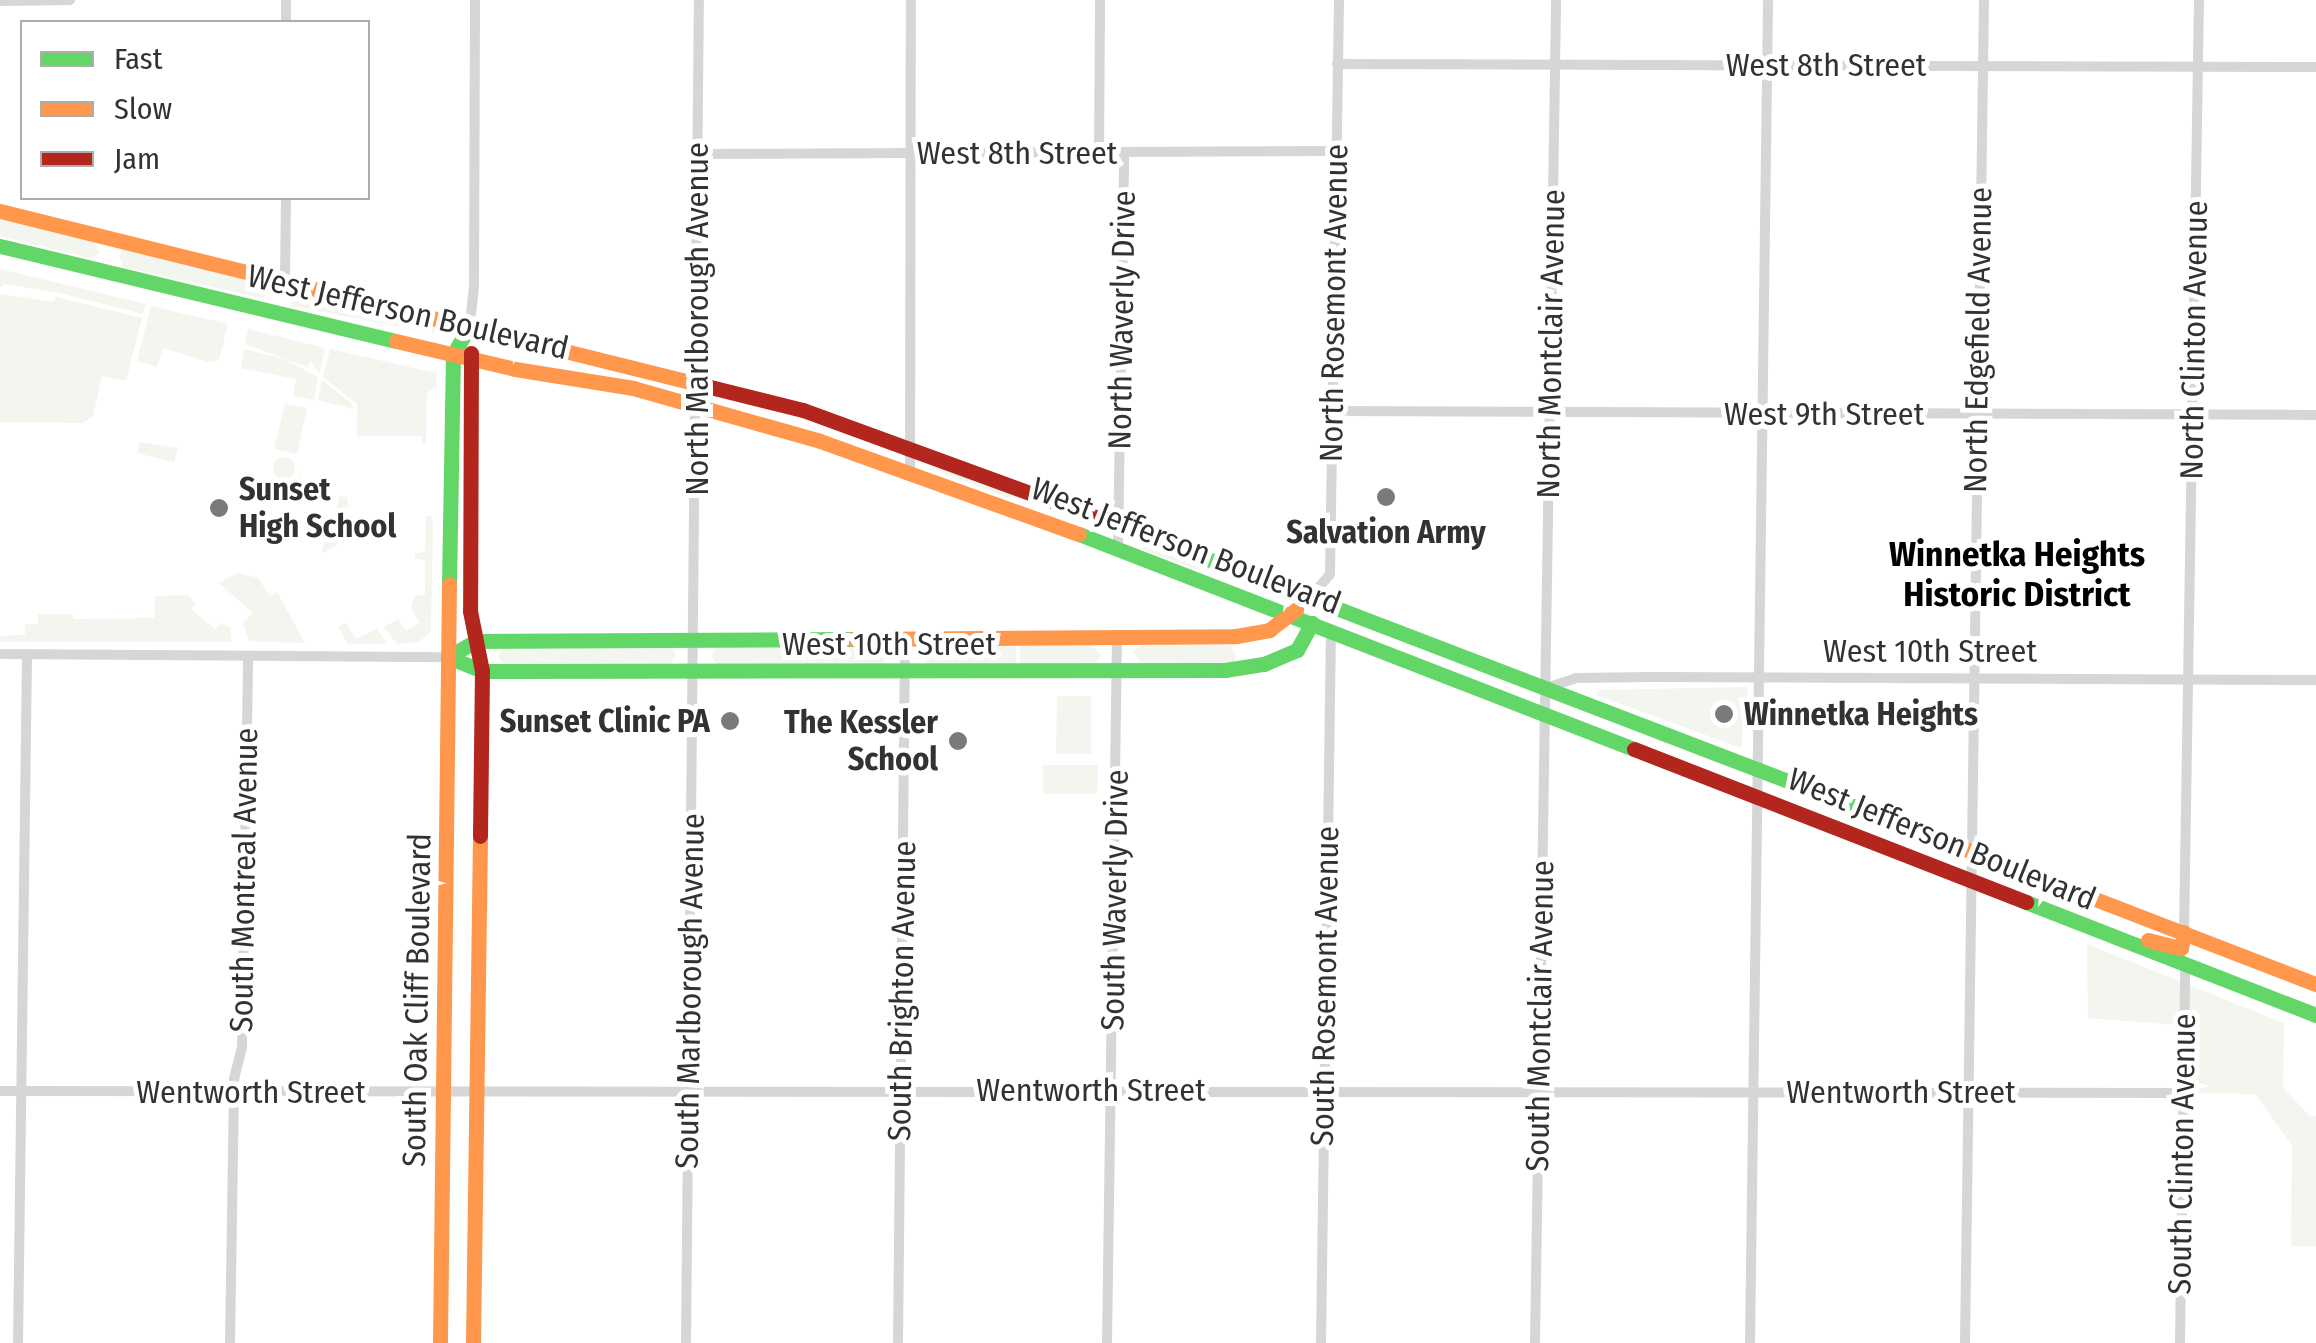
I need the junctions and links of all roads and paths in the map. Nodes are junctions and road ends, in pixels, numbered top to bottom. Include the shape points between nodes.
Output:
1 (70, 0) edge
2 (476, 0) edge
3 (699, 0) edge
4 (911, 0) edge
5 (1100, 0) edge
6 (1339, 0) edge
7 (1556, 0) edge
8 (1768, 0) edge
9 (1984, 0) edge
10 (2199, 0) edge
11 (0, 1) edge
12 (1337, 64) junction
13 (1555, 64) junction
14 (1767, 65) junction
15 (1982, 65) junction
16 (2199, 67) junction
17 (2316, 67) edge
18 (1336, 151) junction
19 (910, 152) junction
20 (1099, 152) junction
21 (1124, 153) junction
22 (698, 154) junction
23 (286, 200) edge
24 (0, 211) edge
25 (112, 236) junction
26 (0, 246) edge
27 (104, 270) junction
28 (285, 279) junction
29 (272, 310) junction
30 (470, 324) junction
31 (453, 355) junction
32 (472, 359) junction
33 (696, 381) junction
34 (696, 404) junction
35 (1333, 411) junction
36 (1550, 412) junction
37 (1763, 413) junction
38 (1978, 413) junction
39 (2192, 414) junction
40 (2316, 416) edge
41 (909, 447) junction
42 (910, 472) junction
43 (1119, 526) junction
44 (1118, 548) junction
45 (1310, 598) junction
46 (1290, 615) junction
47 (1312, 623) junction
48 (1331, 630) junction
49 (1117, 637) junction
50 (906, 638) junction
51 (694, 639) junction
52 (476, 641) junction
53 (0, 654) edge
54 (27, 654) junction
55 (248, 656) junction
56 (448, 657) junction
57 (1118, 670) junction
58 (482, 671) junction
59 (694, 671) junction
60 (906, 671) junction
61 (1758, 677) junction
62 (1973, 679) junction
63 (2188, 680) junction
64 (2316, 680) edge
65 (1546, 688) junction
66 (1545, 715) junction
67 (1756, 771) junction
68 (1759, 796) junction
69 (1972, 850) junction
70 (1972, 878) junction
71 (2090, 927) junction
72 (2184, 932) junction
73 (2184, 966) junction
74 (2316, 984) edge
75 (2316, 1015) edge
76 (1112, 1089) junction
77 (900, 1090) junction
78 (1324, 1090) junction
79 (1538, 1090) junction
80 (0, 1091) edge
81 (21, 1091) junction
82 (444, 1091) junction
83 (475, 1091) junction
84 (688, 1091) junction
85 (1756, 1091) junction
86 (234, 1092) junction
87 (1968, 1092) junction
88 (2182, 1093) junction
89 (18, 1343) edge
90 (230, 1343) edge
91 (440, 1343) edge
92 (473, 1343) edge
93 (686, 1343) edge
94 (898, 1343) edge
95 (1107, 1343) edge
96 (1320, 1343) edge
97 (1534, 1343) edge
98 (1750, 1343) edge
99 (1965, 1343) edge
100 (2180, 1343) edge

1 - 11 street
2 - 30 street
3 - 22 street, North Marlborough Avenue
4 - 19 street
5 - 20 street, North Waverly Drive
6 - 12 street, North Rosemont Avenue
7 - 13 street, North Montclair Avenue
8 - 14 street
9 - 15 street, North Edgefield Avenue
10 - 16 street, North Clinton Avenue
12 - 13 street, West 8th Street
12 - 18 street, North Rosemont Avenue
13 - 14 street, West 8th Street
13 - 36 street, North Montclair Avenue
14 - 15 street, West 8th Street
14 - 37 street
15 - 16 street, West 8th Street
15 - 38 street, North Edgefield Avenue
16 - 17 street, West 8th Street
16 - 39 street, North Clinton Avenue
18 - 21 street, West 8th Street
18 - 35 street, North Rosemont Avenue
19 - 20 street, West 8th Street
19 - 22 street, West 8th Street
19 - 41 street
20 - 21 street, West 8th Street
21 - 43 street, North Waverly Drive
22 - 33 street, North Marlborough Avenue
23 - 28 street
24 - 25 main road, West Jefferson Boulevard
25 - 27 main road
25 - 28 main road, West Jefferson Boulevard
26 - 27 main road, West Jefferson Boulevard
27 - 29 main road, West Jefferson Boulevard
28 - 29 main road
28 - 30 main road, West Jefferson Boulevard
29 - 31 main road, West Jefferson Boulevard
30 - 31 main road
30 - 32 main road, South Oak Cliff Boulevard
30 - 33 main road, West Jefferson Boulevard
31 - 32 main road, West Jefferson Boulevard
31 - 56 main road, South Oak Cliff Boulevard
32 - 34 main road, West Jefferson Boulevard
32 - 52 main road, South Oak Cliff Boulevard via 470,611
33 - 34 street, North Marlborough Avenue
33 - 41 main road, West Jefferson Boulevard
34 - 42 main road, West Jefferson Boulevard
34 - 51 street, North Marlborough Avenue
35 - 36 street, West 9th Street
35 - 45 street, North Rosemont Avenue via 1330,574
36 - 37 street, West 9th Street
36 - 65 street, North Montclair Avenue
37 - 38 street, West 9th Street
37 - 61 street
38 - 39 street, West 9th Street
38 - 62 street, North Edgefield Avenue
39 - 40 street, West 9th Street
39 - 63 street, North Clinton Avenue
41 - 42 street
41 - 43 main road, West Jefferson Boulevard
42 - 44 main road, West Jefferson Boulevard
43 - 44 street, North Waverly Drive
43 - 45 main road, West Jefferson Boulevard
44 - 46 main road, West Jefferson Boulevard
45 - 46 main road, West 10th Street
45 - 65 main road, West Jefferson Boulevard
46 - 47 main road, West Jefferson Boulevard
46 - 49 main road, West 10th Street via 1258,634
47 - 48 main road, West Jefferson Boulevard
47 - 57 main road, West 10th Street via 1297,650 1264,664
48 - 66 main road, West Jefferson Boulevard
48 - 78 street, South Rosemont Avenue
49 - 50 main road, West 10th Street
49 - 57 street, South Waverly Drive
50 - 51 main road, West 10th Street
50 - 60 street, South Brighton Avenue
51 - 52 main road, West 10th Street
51 - 59 street, South Marlborough Avenue
52 - 56 main road, West 10th Street
52 - 58 main road, South Oak Cliff Boulevard
53 - 54 street, West 10th Street
54 - 55 street, West 10th Street
54 - 81 street
55 - 56 street, West 10th Street
55 - 86 street, South Montreal Avenue via 242,1047
56 - 58 main road, West 10th Street
56 - 82 main road, South Oak Cliff Boulevard
57 - 60 main road, West 10th Street
57 - 76 street, South Waverly Drive
58 - 59 main road, West 10th Street
58 - 83 main road, South Oak Cliff Boulevard
59 - 60 main road, West 10th Street
59 - 84 street, South Marlborough Avenue
60 - 77 street, South Brighton Avenue
61 - 62 street, West 10th Street
61 - 65 street, West 10th Street via 1576,678
61 - 67 street
62 - 63 street, West 10th Street
62 - 69 street, North Edgefield Avenue
63 - 64 street, West 10th Street
63 - 72 street
65 - 66 street, South Montclair Avenue
65 - 67 main road, West Jefferson Boulevard
66 - 68 main road, West Jefferson Boulevard
66 - 79 street, South Montclair Avenue
67 - 68 street
67 - 69 main road, West Jefferson Boulevard
68 - 70 main road, West Jefferson Boulevard
68 - 85 street
69 - 70 street, North Edgefield Avenue
69 - 72 main road, West Jefferson Boulevard
70 - 71 main road, West Jefferson Boulevard
70 - 87 street, North Edgefield Avenue
71 - 72 main road via 2110,926 2168,948 2181,948
71 - 73 main road, West Jefferson Boulevard
72 - 74 main road, West Jefferson Boulevard
73 - 75 main road, West Jefferson Boulevard
73 - 88 street, South Clinton Avenue
76 - 77 street, Wentworth Street
76 - 78 street, Wentworth Street
76 - 95 street, South Waverly Drive
77 - 84 street, Wentworth Street
77 - 94 street, South Brighton Avenue
78 - 79 street, Wentworth Street
78 - 96 street, South Rosemont Avenue
79 - 85 street, Wentworth Street
79 - 97 street, South Montclair Avenue
80 - 81 street, Wentworth Street
81 - 86 street, Wentworth Street
81 - 89 street
82 - 83 street, Wentworth Street
82 - 86 street, Wentworth Street
82 - 91 main road, South Oak Cliff Boulevard
83 - 84 street, Wentworth Street
83 - 92 main road, South Oak Cliff Boulevard
84 - 93 street, South Marlborough Avenue
85 - 87 street, Wentworth Street
85 - 98 street
86 - 90 street, South Montreal Avenue
87 - 88 street, Wentworth Street
87 - 99 street, North Edgefield Avenue
88 - 100 street, South Clinton Avenue

